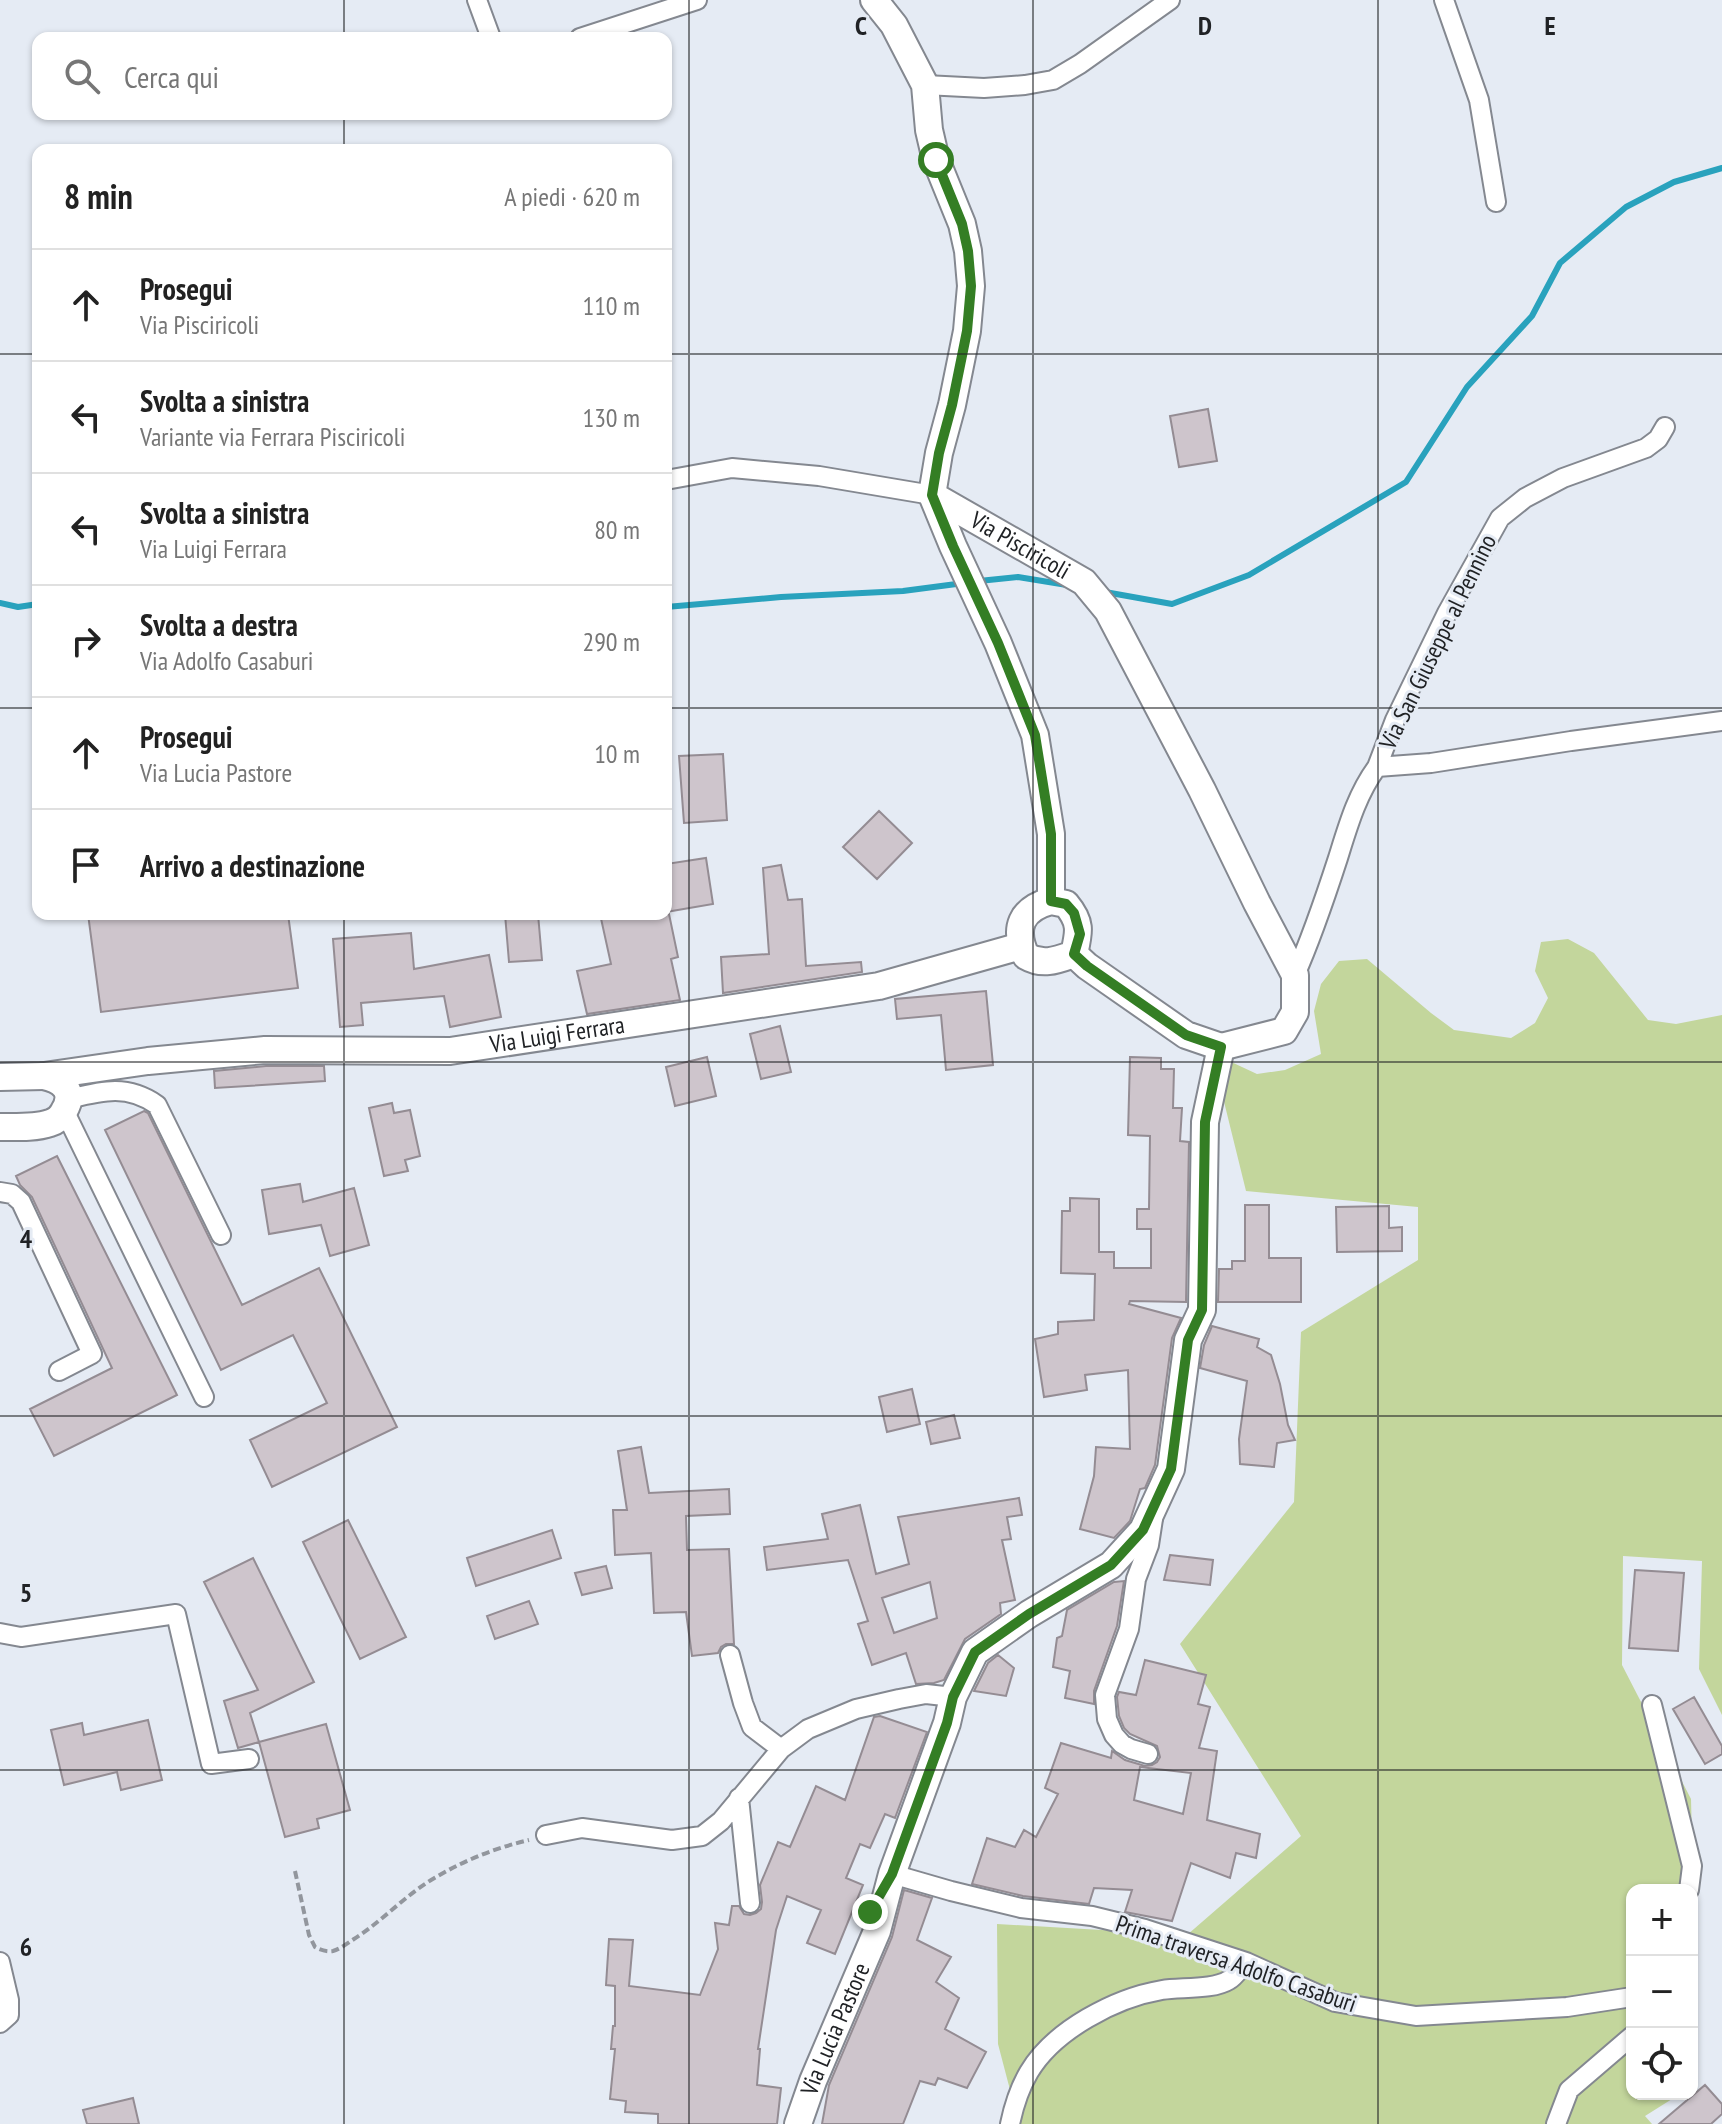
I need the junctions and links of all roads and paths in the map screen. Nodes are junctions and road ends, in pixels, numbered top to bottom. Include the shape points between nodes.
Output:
1 (477, 0) edge
2 (697, 0) edge
3 (874, 0) edge
4 (1170, 0) edge
5 (1444, 0) edge
6 (489, 32) edge
7 (598, 32) edge
8 (925, 85) junction
9 (1496, 202) dead end
10 (1665, 427) dead end
11 (672, 479) edge
12 (943, 500) junction
13 (1722, 721) edge
14 (1377, 767) junction
15 (1051, 901) junction
16 (1021, 946) junction
17 (1074, 954) junction
18 (1295, 975) junction
19 (1221, 1047) junction
20 (3, 1074) edge
21 (60, 1103) junction
22 (0, 1127) edge
23 (0, 1150) edge
24 (0, 1192) edge
25 (221, 1235) dead end
26 (59, 1371) dead end
27 (204, 1397) dead end
28 (1156, 1501) junction
29 (0, 1633) edge
30 (730, 1655) dead end
31 (953, 1697) junction
32 (1652, 1705) dead end
33 (781, 1749) junction
34 (1148, 1754) dead end
35 (249, 1759) dead end
36 (739, 1798) junction
37 (546, 1835) joint
38 (295, 1871) dead end
39 (892, 1874) junction
40 (1690, 1884) edge
41 (750, 1903) dead end
42 (0, 1962) edge
43 (1246, 1962) junction
44 (1626, 1998) edge
45 (0, 2023) edge
46 (1626, 2041) edge
47 (795, 2124) edge
48 (1010, 2124) edge
49 (1556, 2124) edge

1 - 6 street
2 - 7 street
3 - 8 street via 894,25
4 - 8 street via 1053,80 984,88
5 - 9 street via 1479,100
8 - 12 street via 929,130 962,224 971,286 967,331 939,453
10 - 14 street, Via San Giuseppe al Pennino via 1646,448 1563,478 1500,518 1447,613
11 - 12 street via 732,468 819,476
12 - 15 street via 953,546 1035,735 1051,834
12 - 18 street, Via Pisciricoli via 1084,582 1108,611
13 - 14 street, Via San Giuseppe al Pennino
14 - 18 street, Via San Giuseppe al Pennino via 1354,809
15 - 16 street via 1035,905 1022,919
15 - 17 street via 1066,904 1074,913 1080,934
16 - 17 street via 1026,956 1040,961
16 - 21 street, Via Luigi Ferrara via 879,986 450,1051 265,1050 148,1061
17 - 19 street via 1186,1035
18 - 19 street via 1295,1012 1284,1031
19 - 28 street, Via Lucia Pastore via 1205,1122 1202,1310 1188,1340 1171,1469
20 - 21 street via 44,1076
21 - 22 street
21 - 23 street via 6,1140
21 - 25 street via 120,1091 142,1094 157,1105
21 - 27 street
24 - 26 street via 21,1202 92,1354
28 - 31 street, Via Lucia Pastore via 1143,1530 1111,1565 975,1652
28 - 34 street via 1129,1629 1105,1695 1114,1735
29 - 35 street via 21,1637 176,1614 211,1764
30 - 33 street via 752,1727
31 - 33 street via 926,1694 856,1709 808,1729
31 - 39 street, Via Lucia Pastore
32 - 40 street via 1692,1866
33 - 36 street
36 - 37 street via 702,1836 672,1840 582,1828
36 - 41 street
37 - 38 path via 461,1862 333,1951 315,1947 309,1935
39 - 43 street, Prima traversa Adolfo Casaburi via 1021,1908 1145,1929
39 - 47 street, Via Lucia Pastore via 877,1931
42 - 45 street via 9,2000 9,2015
43 - 44 street, Prima traversa Adolfo Casaburi via 1335,2002 1416,2016
43 - 48 street via 1230,1980 1134,1998 1063,2035 1030,2071
46 - 49 street via 1569,2090

